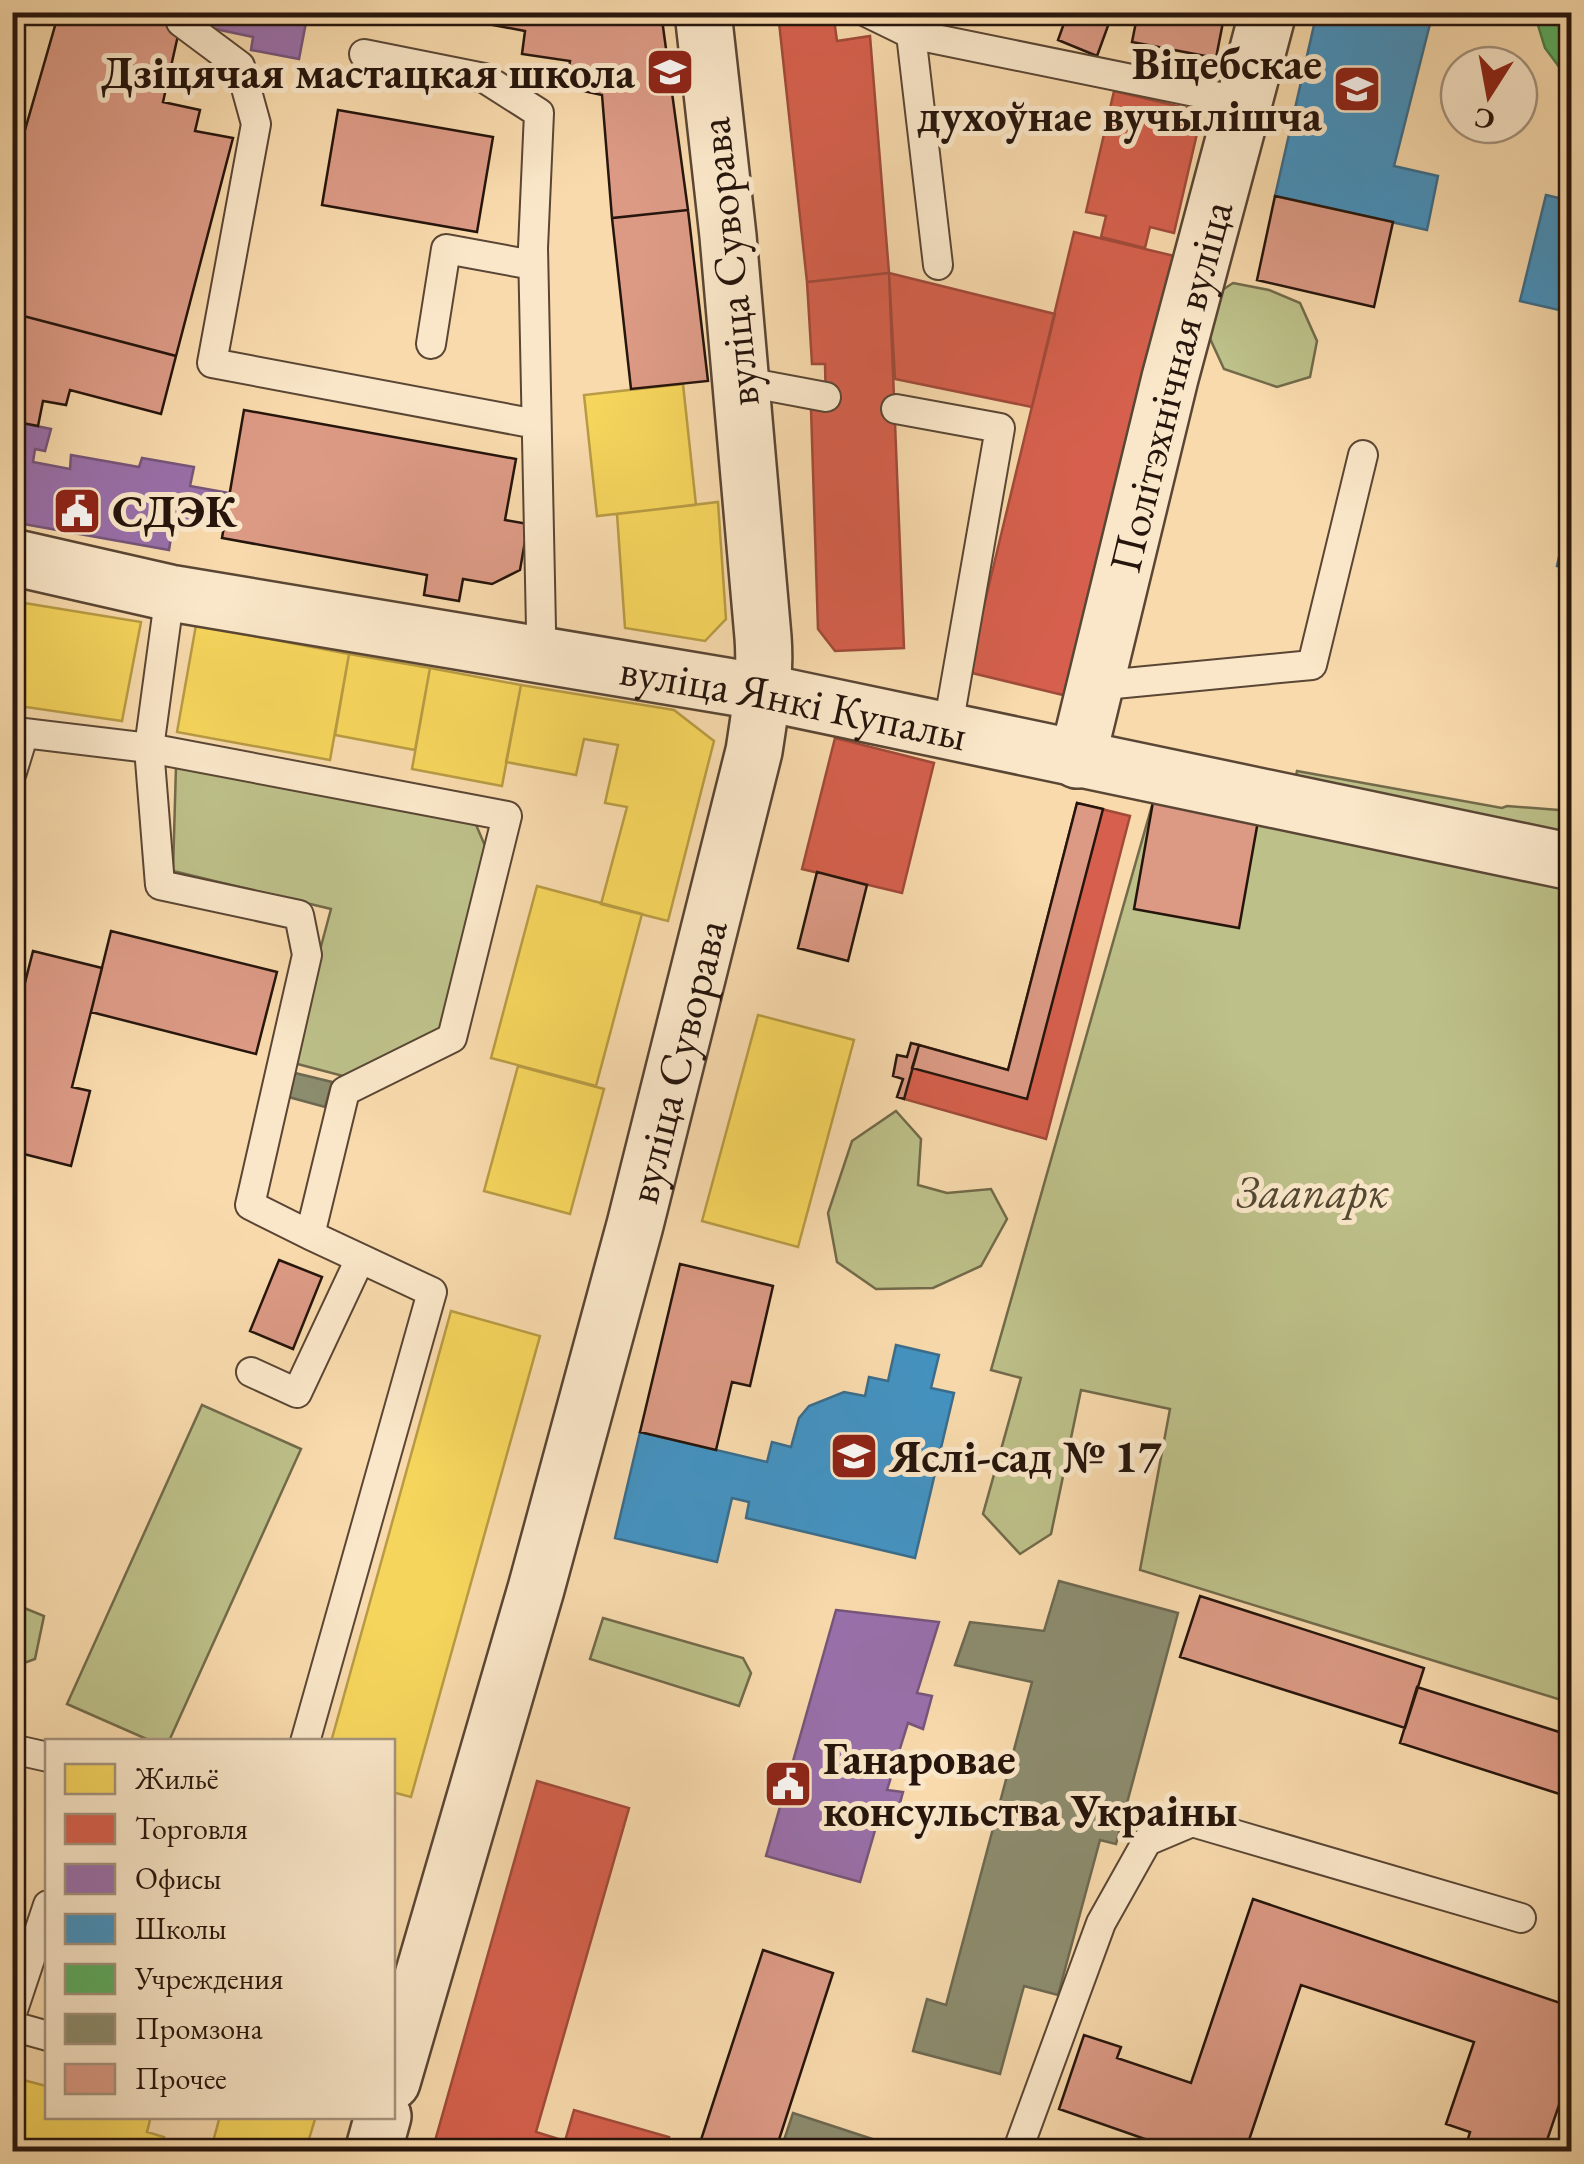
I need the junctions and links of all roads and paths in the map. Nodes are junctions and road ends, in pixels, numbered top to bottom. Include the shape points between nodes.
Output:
1 (703, 12) edge
2 (866, 12) edge
3 (1268, 12) edge
4 (181, 22) dead end
5 (911, 34) junction
6 (364, 54) dead end
7 (1244, 102) junction
8 (533, 265) junction
9 (938, 265) dead end
10 (431, 344) dead end
11 (740, 381) junction
12 (826, 396) dead end
13 (896, 410) dead end
14 (536, 424) junction
15 (1363, 455) dead end
16 (12, 557) edge
17 (170, 593) junction
18 (538, 655) junction
19 (1094, 686) junction
20 (762, 692) junction
21 (947, 732) junction
22 (148, 748) junction
23 (1076, 760) junction
24 (12, 772) edge
25 (1572, 862) edge
26 (310, 1235) junction
27 (360, 1259) junction
28 (250, 1372) dead end
29 (306, 1739) edge
30 (12, 1748) edge
31 (45, 1755) edge
32 (45, 1914) edge
33 (1521, 1918) dead end
34 (12, 2013) edge
35 (12, 2026) edge
36 (45, 2035) edge
37 (395, 2072) edge
38 (381, 2119) edge
39 (372, 2152) edge
40 (1017, 2152) edge

1 - 11 street, вуліца Суворава
2 - 5 lane
3 - 7 street, Політэхнічная вуліца
4 - 14 lane via 240,66 256,124 212,364
5 - 7 lane
5 - 9 lane
6 - 8 lane via 484,78 539,113
7 - 19 street, Політэхнічная вуліца
8 - 10 lane via 446,249
8 - 14 lane
11 - 12 lane
11 - 20 street, вуліца Суворава via 765,663
13 - 21 lane via 1000,428
14 - 18 lane
15 - 19 lane via 1312,665
16 - 17 street, вуліца Янкі Купалы
17 - 18 street, вуліца Янкі Купалы
17 - 22 lane
18 - 20 street, вуліца Янкі Купалы
19 - 23 street, Політэхнічная вуліца
20 - 21 street, вуліца Янкі Купалы
20 - 37 street, вуліца Суворава via 754,751 635,1226
21 - 23 street, вуліца Янкі Купалы
22 - 24 lane via 24,734
22 - 26 lane via 160,885 299,915 306,955 250,1205
22 - 26 lane via 507,816 452,1038 345,1091
23 - 25 street, вуліца Янкі Купалы
26 - 27 lane
27 - 28 lane via 297,1393
27 - 29 lane via 432,1292
30 - 31 lane
32 - 34 lane
33 - 40 lane via 1192,1822 1147,1841 1102,1923
35 - 36 lane
38 - 39 street

